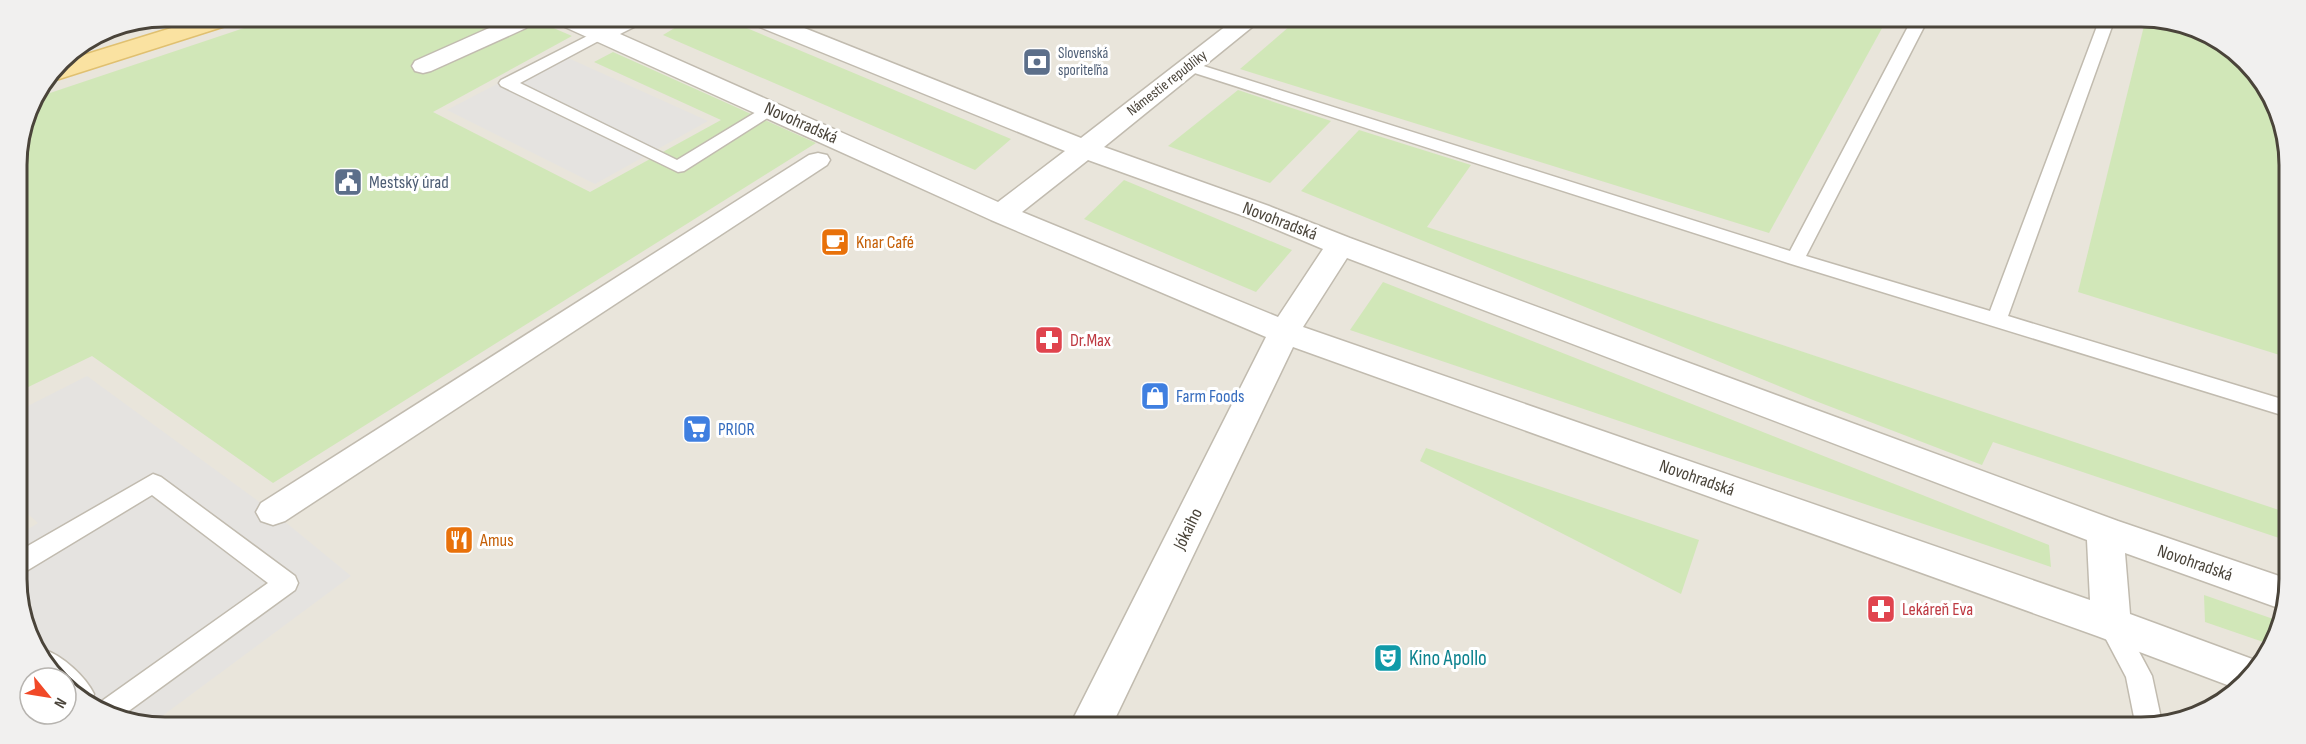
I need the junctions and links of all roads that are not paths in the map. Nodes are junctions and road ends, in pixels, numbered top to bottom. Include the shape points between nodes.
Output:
1 (198, 27) edge
2 (509, 27) edge
3 (585, 27) edge
4 (616, 27) edge
5 (781, 27) edge
6 (1239, 27) edge
7 (1916, 27) edge
8 (2105, 27) edge
9 (602, 34) junction
10 (423, 66) dead end
11 (1188, 66) junction
12 (65, 69) edge
13 (772, 110) junction
14 (1085, 148) junction
15 (818, 160) dead end
16 (1001, 214) junction
17 (1340, 245) junction
18 (1795, 259) junction
19 (1996, 320) junction
20 (1284, 332) junction
21 (2279, 406) edge
22 (273, 512) dead end
23 (2104, 531) junction
24 (27, 558) edge
25 (2278, 592) edge
26 (2111, 624) junction
27 (2242, 673) edge
28 (114, 707) edge
29 (1096, 717) edge
30 (2146, 717) edge

1 - 12 main road
2 - 10 street
3 - 9 street, Novohradská
4 - 9 street
5 - 14 street, Novohradská
6 - 11 street, Námestie republiky
7 - 18 lane
8 - 19 lane
9 - 13 street, Novohradská
9 - 13 lane via 507,83 678,167
11 - 14 street, Námestie republiky
11 - 18 lane
13 - 16 street, Novohradská
14 - 16 street
14 - 17 street, Novohradská
15 - 22 street
16 - 20 street, Novohradská
17 - 20 street, Novohradská
17 - 23 street, Novohradská
18 - 19 lane
19 - 21 lane
20 - 26 street, Novohradská
20 - 29 street, Jókaiho
23 - 25 street, Novohradská
23 - 26 street
24 - 28 lane via 153,483 286,583
26 - 27 street, Novohradská
26 - 30 lane via 2139,676

